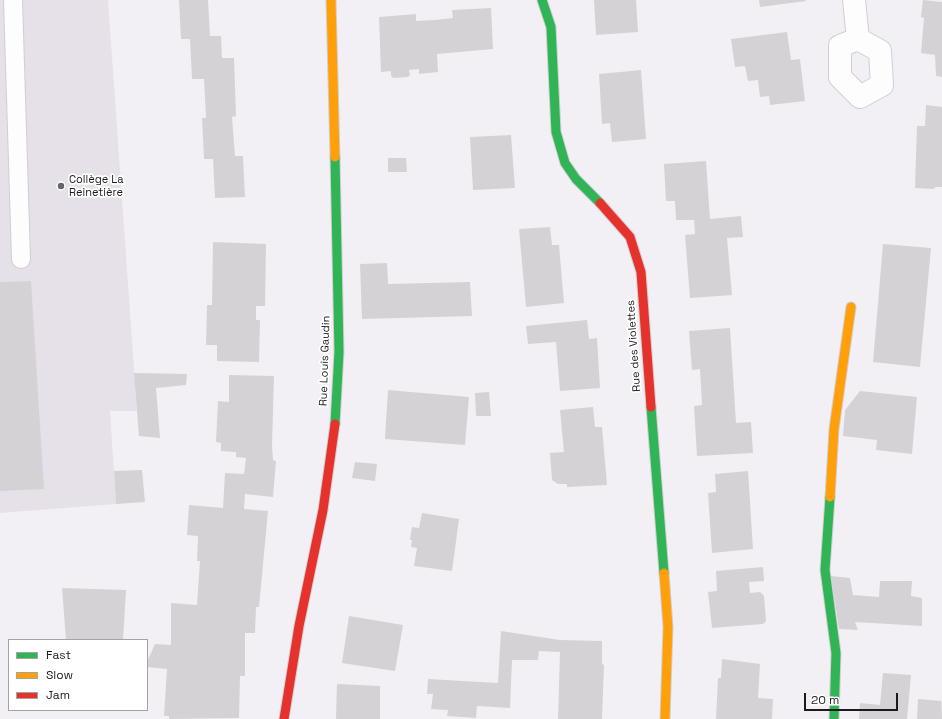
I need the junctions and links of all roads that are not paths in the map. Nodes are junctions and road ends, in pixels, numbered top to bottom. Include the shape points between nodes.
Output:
1 (13, 0) edge
2 (331, 0) edge
3 (542, 0) edge
4 (854, 0) edge
5 (858, 39) dead end
6 (21, 259) dead end
7 (851, 307) dead end
8 (284, 719) edge
9 (665, 719) edge
10 (834, 719) edge

1 - 6 lane
2 - 8 street, Rue Louis Gaudin via 339,352 334,438
3 - 9 street, Rue des Violettes via 551,26 556,132 565,163 576,179 630,237 641,272 668,627
4 - 5 street
7 - 10 street via 834,429 824,570 836,653

